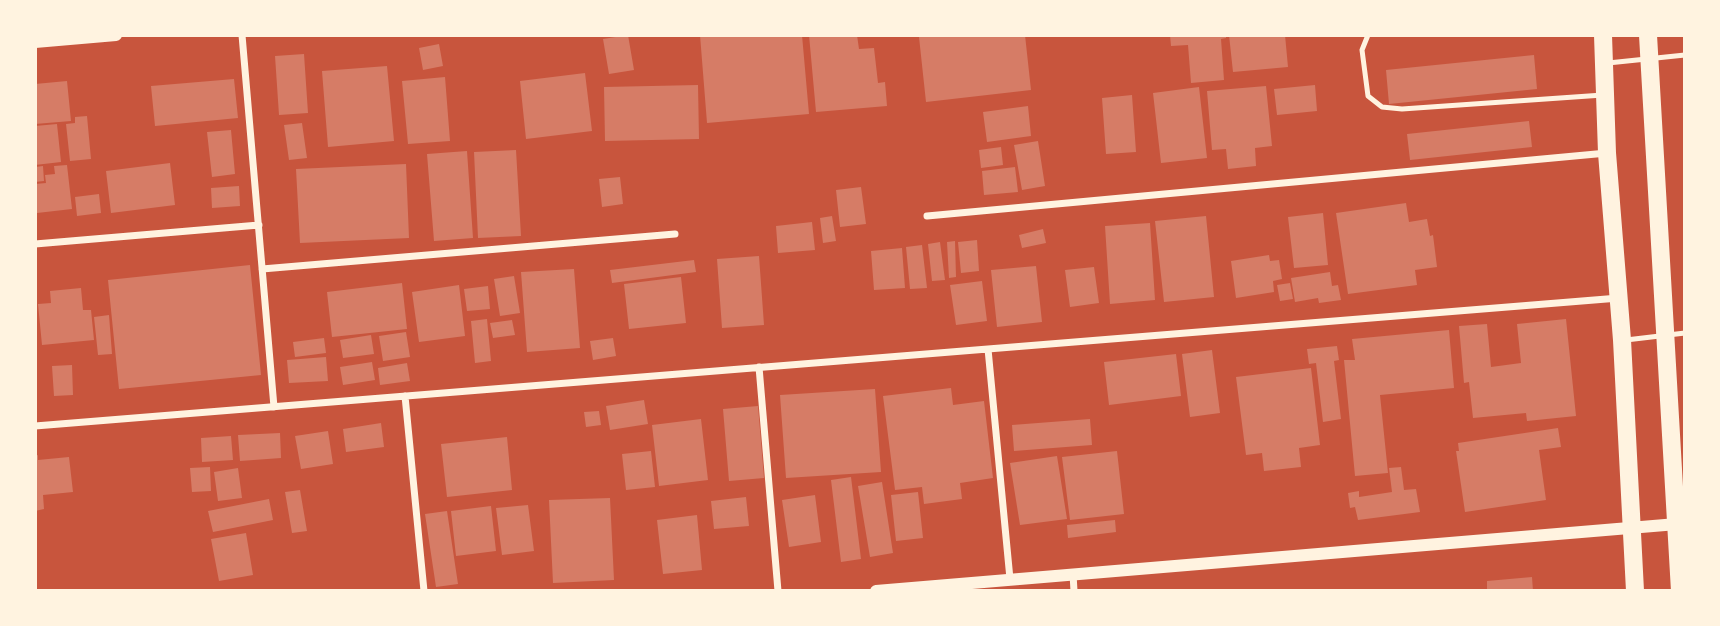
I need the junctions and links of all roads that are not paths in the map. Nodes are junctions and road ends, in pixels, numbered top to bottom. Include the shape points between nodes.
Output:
1 (117, 35) edge
2 (242, 35) edge
3 (1368, 35) edge
4 (1603, 35) edge
5 (1648, 35) edge
6 (35, 42) edge
7 (1685, 55) edge
8 (1648, 58) junction
9 (1605, 64) junction
10 (1606, 95) junction
11 (1607, 153) junction
12 (928, 216) dead end
13 (259, 225) junction
14 (675, 234) dead end
15 (35, 244) edge
16 (262, 270) junction
17 (1619, 298) junction
18 (1685, 333) edge
19 (1665, 336) junction
20 (1622, 340) junction
21 (988, 349) junction
22 (759, 368) junction
23 (405, 396) junction
24 (274, 407) junction
25 (35, 426) edge
26 (1681, 524) edge
27 (1631, 527) junction
28 (1073, 574) junction
29 (1010, 579) junction
30 (424, 591) edge
31 (778, 591) edge
32 (876, 591) edge
33 (1074, 591) edge
34 (1635, 591) edge
35 (1680, 591) edge

1 - 6 street
2 - 13 street
3 - 10 lane via 1362,50 1368,96 1382,107
4 - 9 main road
5 - 8 main road
7 - 8 lane
8 - 9 lane
8 - 19 main road
9 - 10 main road
10 - 11 main road
11 - 12 street
11 - 17 main road
13 - 15 street
13 - 16 street
14 - 16 street
16 - 24 street
17 - 20 main road
17 - 21 street
18 - 19 lane
19 - 20 lane
19 - 26 main road
20 - 27 main road
21 - 22 street
21 - 29 street
22 - 23 street
22 - 31 street
23 - 24 street
23 - 30 street
24 - 25 street
26 - 27 street
26 - 35 main road
27 - 28 street
27 - 34 main road
28 - 29 street
28 - 33 street
29 - 32 street

